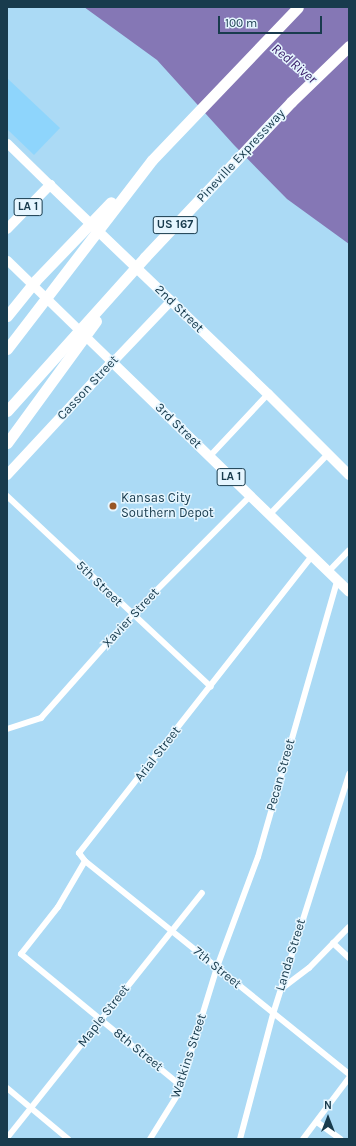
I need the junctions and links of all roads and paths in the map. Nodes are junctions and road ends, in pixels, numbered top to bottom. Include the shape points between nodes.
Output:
1 (298, 7) edge
2 (349, 46) edge
3 (7, 143) edge
4 (152, 160) junction
5 (50, 184) junction
6 (7, 229) edge
7 (144, 257) junction
8 (7, 260) edge
9 (170, 301) junction
10 (7, 316) edge
11 (7, 349) edge
12 (112, 362) junction
13 (268, 394) junction
14 (7, 411) edge
15 (7, 443) edge
16 (328, 454) junction
17 (210, 456) junction
18 (7, 475) edge
19 (349, 476) edge
20 (7, 496) edge
21 (250, 496) junction
22 (270, 514) junction
23 (349, 550) edge
24 (312, 556) junction
25 (328, 572) junction
26 (337, 581) junction
27 (349, 592) edge
28 (132, 615) junction
29 (211, 687) junction
30 (7, 729) edge
31 (349, 774) edge
32 (85, 861) junction
33 (202, 893) dead end
34 (349, 927) edge
35 (171, 931) junction
36 (333, 943) junction
37 (21, 954) joint
38 (349, 958) edge
39 (217, 967) junction
40 (281, 990) junction
41 (273, 1014) junction
42 (101, 1020) junction
43 (349, 1074) edge
44 (349, 1078) edge
45 (180, 1085) junction
46 (7, 1088) edge
47 (31, 1108) junction
48 (317, 1122) junction
49 (7, 1138) edge
50 (242, 1138) edge
51 (68, 1139) edge
52 (150, 1139) edge
53 (303, 1139) edge
54 (340, 1139) edge

1 - 4 highway
2 - 7 highway, Pineville Expressway / US 167 via 291,102
3 - 5 main road, 2nd Street
4 - 10 highway via 76,237
4 - 11 highway
5 - 6 main road, LA 1
5 - 9 main road, 2nd Street / LA 1
7 - 14 highway, Pineville Expressway / US 167
7 - 15 highway
8 - 12 main road, 3rd Street
9 - 12 main road, Casson Street
9 - 13 main road, 2nd Street / LA 1
12 - 17 main road, 3rd Street / LA 1
12 - 18 main road, Casson Street
13 - 16 main road, 2nd Street / LA 1
13 - 17 street
16 - 19 main road, 2nd Street / LA 1
16 - 22 street
17 - 21 main road, 3rd Street / LA 1
20 - 28 street, 5th Street
21 - 22 main road, 3rd Street / LA 1
21 - 28 street, Xavier Street
22 - 24 main road, 3rd Street / LA 1
23 - 25 street
24 - 25 main road, 3rd Street / LA 1
24 - 29 street, Arial Street
25 - 26 main road, 3rd Street / LA 1
26 - 27 main road, 3rd Street / LA 1
26 - 39 street, Pecan Street via 258,857
28 - 29 street, 5th Street
28 - 30 street, Xavier Street via 41,718
29 - 32 street, Arial Street via 79,853
31 - 40 street, Landa Street
32 - 35 street, 7th Street
32 - 37 street, Arial Street via 58,907
33 - 35 street, Maple Street
34 - 36 street
35 - 39 street, 7th Street
35 - 42 street, Maple Street
36 - 38 street
36 - 40 street via 309,968
37 - 42 street, 8th Street
39 - 41 street, 7th Street
39 - 45 street, Watkins Street
40 - 41 street, Landa Street
41 - 43 street, 7th Street
41 - 50 street, Landa Street
42 - 45 street, 8th Street
42 - 47 street, Maple Street
44 - 48 street
45 - 52 street, Watkins Street via 174,1103
46 - 47 street
47 - 49 street, Maple Street
47 - 51 street
48 - 53 street
48 - 54 street

